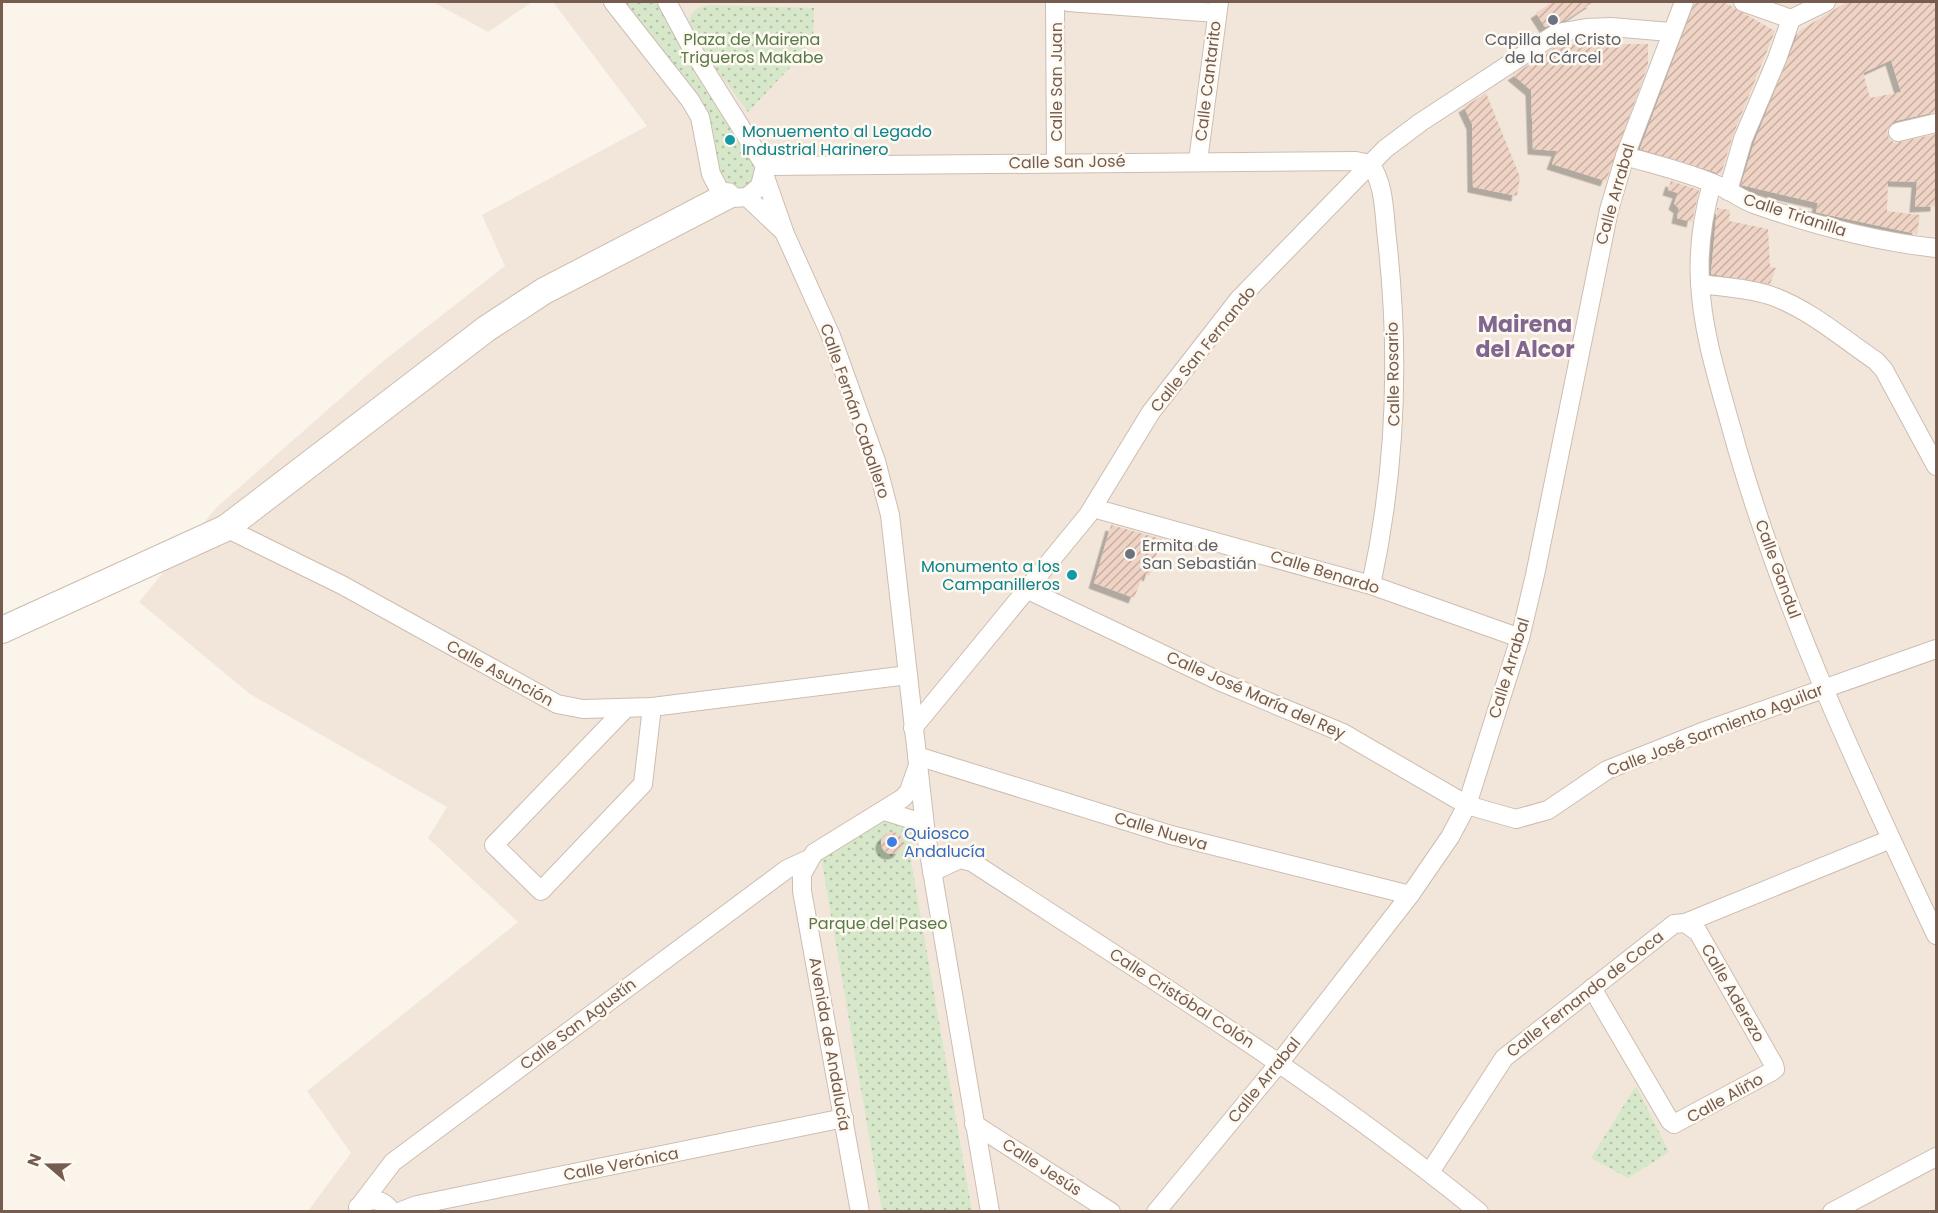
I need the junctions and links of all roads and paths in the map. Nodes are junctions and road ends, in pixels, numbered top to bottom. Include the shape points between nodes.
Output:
1 (613, 2) edge
2 (667, 2) edge
3 (1055, 2) edge
4 (1068, 2) edge
5 (1684, 2) edge
6 (1743, 2) edge
7 (1826, 2) edge
8 (1217, 7) edge
9 (1791, 19) junction
10 (1670, 32) junction
11 (1936, 123) edge
12 (1898, 132) dead end
13 (1624, 156) junction
14 (1198, 161) junction
15 (1056, 162) junction
16 (1370, 164) junction
17 (764, 170) junction
18 (1720, 187) junction
19 (737, 197) junction
20 (785, 234) junction
21 (1936, 248) edge
22 (1700, 284) junction
23 (1936, 466) edge
24 (1093, 508) junction
25 (226, 528) junction
26 (1371, 585) junction
27 (1028, 590) junction
28 (2, 630) edge
29 (1520, 638) junction
30 (1936, 649) edge
31 (908, 675) junction
32 (1822, 689) junction
33 (652, 707) junction
34 (626, 708) junction
35 (913, 728) junction
36 (917, 760) junction
37 (1467, 805) junction
38 (884, 811) junction
39 (926, 836) junction
40 (1891, 839) junction
41 (809, 859) junction
42 (932, 872) junction
43 (1410, 895) junction
44 (1685, 923) junction
45 (1936, 935) edge
46 (1592, 988) junction
47 (1280, 1062) junction
48 (1775, 1069) joint
49 (844, 1118) junction
50 (974, 1124) junction
51 (1936, 1157) edge
52 (1430, 1172) junction
53 (358, 1208) edge
54 (392, 1212) edge
55 (399, 1212) edge
56 (860, 1212) edge
57 (990, 1212) edge
58 (1111, 1212) edge
59 (1156, 1212) edge
60 (1479, 1212) edge
61 (1832, 1212) edge

1 - 19 street via 690,100 700,117 711,174 720,191
2 - 17 street, Calle Fernán Caballero
3 - 15 street, Calle San Juan
4 - 8 street
5 - 10 street, Calle Arrabal
6 - 9 street
7 - 9 street
8 - 14 street, Calle Cantarito
9 - 18 street, Calle Gandul via 1777,60
10 - 13 street, Calle Arrabal
10 - 16 street, Calle San Fernando via 1605,27 1557,33 1421,122
11 - 12 street
13 - 18 street, Calle Trianilla
13 - 29 street, Calle Arrabal via 1599,250 1548,516
14 - 15 street, Calle San José
14 - 16 street, Calle San José
15 - 17 street, Calle San José
16 - 24 street, Calle San Fernando via 1239,299 1151,412
16 - 26 street, Calle Rosario via 1382,198 1394,343 1394,436 1382,534
17 - 19 street via 760,186
17 - 20 street, Calle Fernán Caballero
18 - 21 street, Calle Trianilla via 1752,203 1852,234
18 - 22 street, Calle Gandul via 1703,221
19 - 20 street
19 - 25 main road via 544,291 486,329
20 - 31 street, Calle Fernán Caballero via 831,336 883,484 894,544
22 - 23 street via 1748,290 1786,302 1876,361
22 - 32 street, Calle Gandul via 1714,363 1742,467
24 - 26 street, Calle Benardo
24 - 27 street, Calle San Fernando
25 - 28 main road
25 - 34 street, Calle Asunción via 342,585 557,704 583,710
26 - 29 street, Calle Benardo
27 - 35 street, Calle San Fernando
27 - 37 street, Calle José María del Rey via 1219,681 1343,733
29 - 37 street, Calle Arrabal
30 - 32 street, Calle José Sarmiento Aguilar
31 - 33 street, Calle Asunción
31 - 35 street, Calle Fernán Caballero
32 - 37 street, Calle José Sarmiento Aguilar via 1607,770 1538,815 1516,819
32 - 40 street, Calle Gandul
33 - 34 street, Calle Asunción
33 - 34 street via 643,784 541,891 494,845
35 - 36 street, Calle Fernán Caballero
36 - 38 street via 909,790
36 - 39 street
36 - 43 street, Calle Nueva via 1171,835
37 - 43 street, Calle Arrabal
38 - 39 street via 913,820
38 - 41 street
39 - 42 street
40 - 44 street, Calle Fernando de Coca
40 - 45 street, Calle Gandul
41 - 49 street, Avenida de Andalucía via 802,874 802,891
41 - 53 street, Calle San Agustín via 787,869 393,1162
42 - 47 street, Calle Cristóbal Colón via 960,859 972,862
42 - 50 street
43 - 47 street, Calle Arrabal
44 - 46 street, Calle Fernando de Coca via 1674,924
44 - 48 street, Calle Aderezo via 1698,932
46 - 48 street, Calle Aliño via 1674,1124
46 - 52 street, Calle Fernando de Coca via 1504,1058
47 - 52 street, Calle Cristóbal Colón
47 - 59 street, Calle Arrabal
49 - 55 street, Calle Verónica via 417,1205
49 - 56 street, Avenida de Andalucía
50 - 57 street
50 - 58 street, Calle Jesús
51 - 61 street
52 - 60 street, Calle Cristóbal Colón
53 - 54 street via 377,1200

